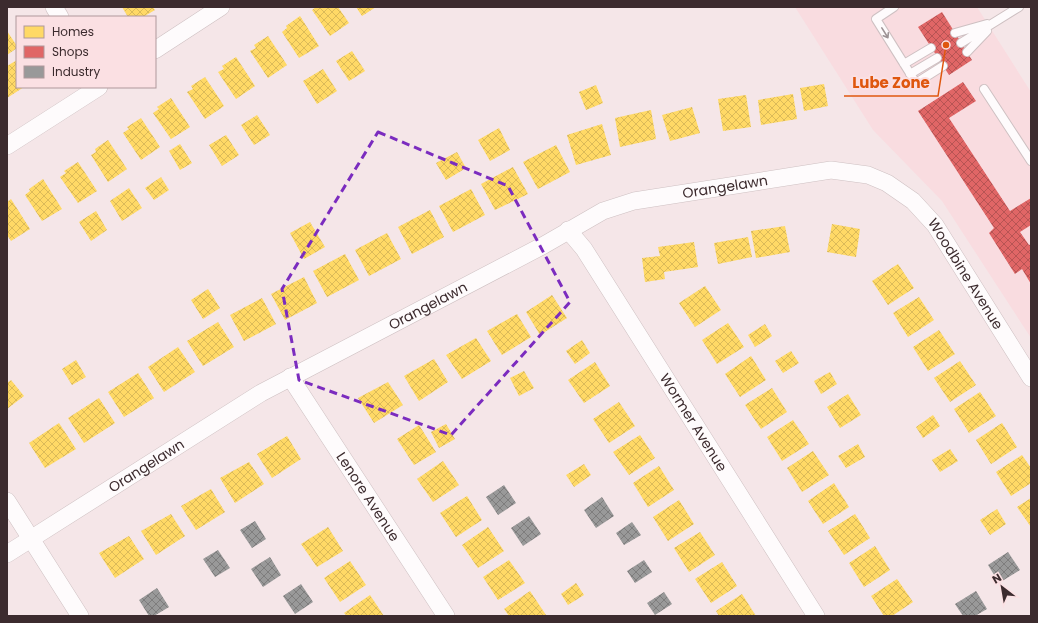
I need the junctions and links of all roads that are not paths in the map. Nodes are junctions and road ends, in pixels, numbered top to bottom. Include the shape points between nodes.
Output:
1 (54, 7) edge
2 (220, 7) edge
3 (894, 7) edge
4 (1019, 7) edge
5 (59, 16) edge
6 (996, 22) junction
7 (955, 33) dead end
8 (961, 43) dead end
9 (931, 48) dead end
10 (156, 49) edge
11 (967, 52) dead end
12 (937, 58) dead end
13 (904, 64) junction
14 (943, 66) dead end
15 (910, 74) junction
16 (97, 88) edge
17 (984, 89) dead end
18 (7, 146) edge
19 (1031, 161) edge
20 (887, 183) joint
21 (568, 230) junction
22 (290, 377) junction
23 (1031, 378) edge
24 (7, 501) edge
25 (31, 538) junction
26 (7, 554) edge
27 (80, 616) edge
28 (446, 616) edge
29 (816, 616) edge

1 - 5 street
2 - 10 street
3 -> 13 lane via 876,19
4 - 6 lane
6 - 7 lane
6 - 8 lane
6 - 11 lane
9 - 13 lane
12 - 15 lane
13 - 15 lane
14 - 15 lane via 916,83
16 - 18 street
17 - 19 lane
20 - 21 street, Orangelawn via 852,172 815,172 634,200 603,211
20 - 23 street, Woodbine Avenue via 914,201 934,224
21 - 22 street, Orangelawn via 544,245
21 - 29 street, Wormer Avenue via 584,249
22 - 25 street, Orangelawn
22 - 28 street, Lenore Avenue
24 - 25 street
25 - 26 street, Orangelawn
25 - 27 street

